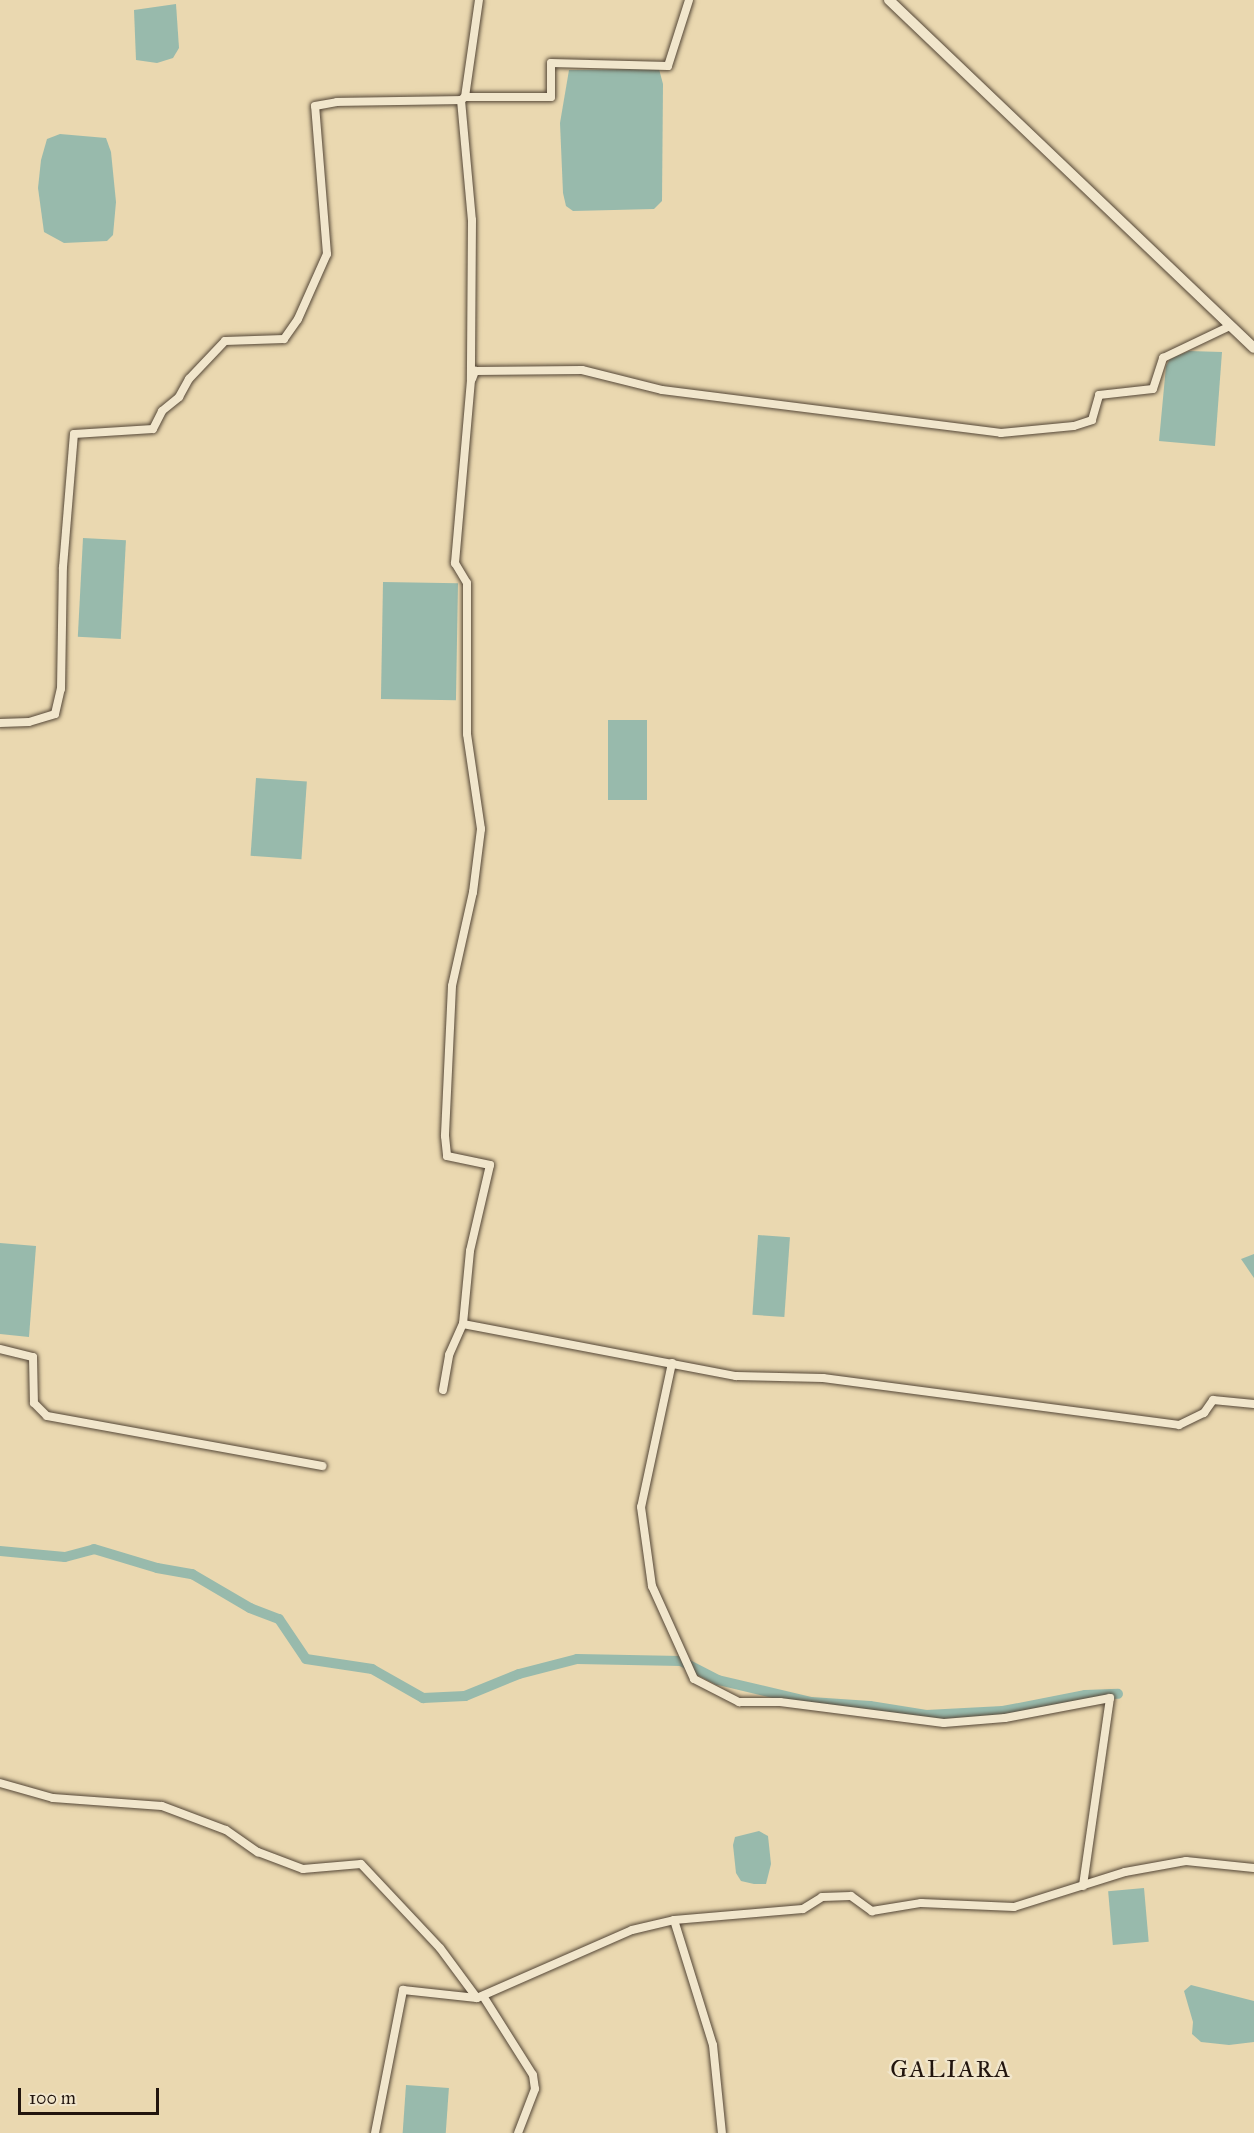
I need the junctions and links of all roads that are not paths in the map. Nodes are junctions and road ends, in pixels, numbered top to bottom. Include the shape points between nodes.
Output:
1 (479, 0) edge
2 (689, 0) edge
3 (889, 0) edge
4 (463, 98) junction
5 (1228, 327) junction
6 (1254, 348) edge
7 (471, 380) junction
8 (0, 723) edge
9 (463, 1324) junction
10 (0, 1349) edge
11 (672, 1363) junction
12 (443, 1390) dead end
13 (1254, 1404) edge
14 (322, 1466) dead end
15 (0, 1783) edge
16 (1254, 1868) edge
17 (1083, 1886) junction
18 (674, 1920) junction
19 (480, 1997) junction
20 (375, 2133) edge
21 (518, 2133) edge
22 (722, 2133) edge

1 - 4 street
2 - 4 street via 668,66 551,63 551,97
3 - 5 main road via 1151,247
4 - 7 street via 472,220
4 - 8 street via 315,106 327,254 298,319 284,339 225,341 189,378 179,397 162,411 153,429 74,434 63,567 61,689 55,714 29,722
5 - 6 main road
5 - 7 street via 1163,358 1153,389 1099,395 1092,420 1074,426 1000,433 662,390 582,370 475,371
7 - 9 street via 455,563 467,583 467,734 481,829 473,892 452,987 445,1136 447,1156 490,1165 470,1251
9 - 11 street
9 - 12 street via 450,1355
10 - 14 street via 33,1358 34,1403 47,1416
11 - 13 street via 736,1376 823,1378 985,1396 1179,1425 1204,1413 1213,1400
11 - 17 street via 641,1507 652,1586 694,1679 739,1702 780,1702 944,1723 1005,1718 1110,1698
15 - 19 street via 53,1798 162,1806 226,1830 258,1852 303,1869 361,1864
16 - 17 street via 1186,1861 1125,1872
17 - 18 street via 1014,1907 921,1903 872,1911 851,1896 842,1896 822,1897 803,1909
18 - 19 street via 632,1930
18 - 22 street via 713,2045
19 - 20 street via 403,1990
19 - 21 street via 533,2075 535,2089

